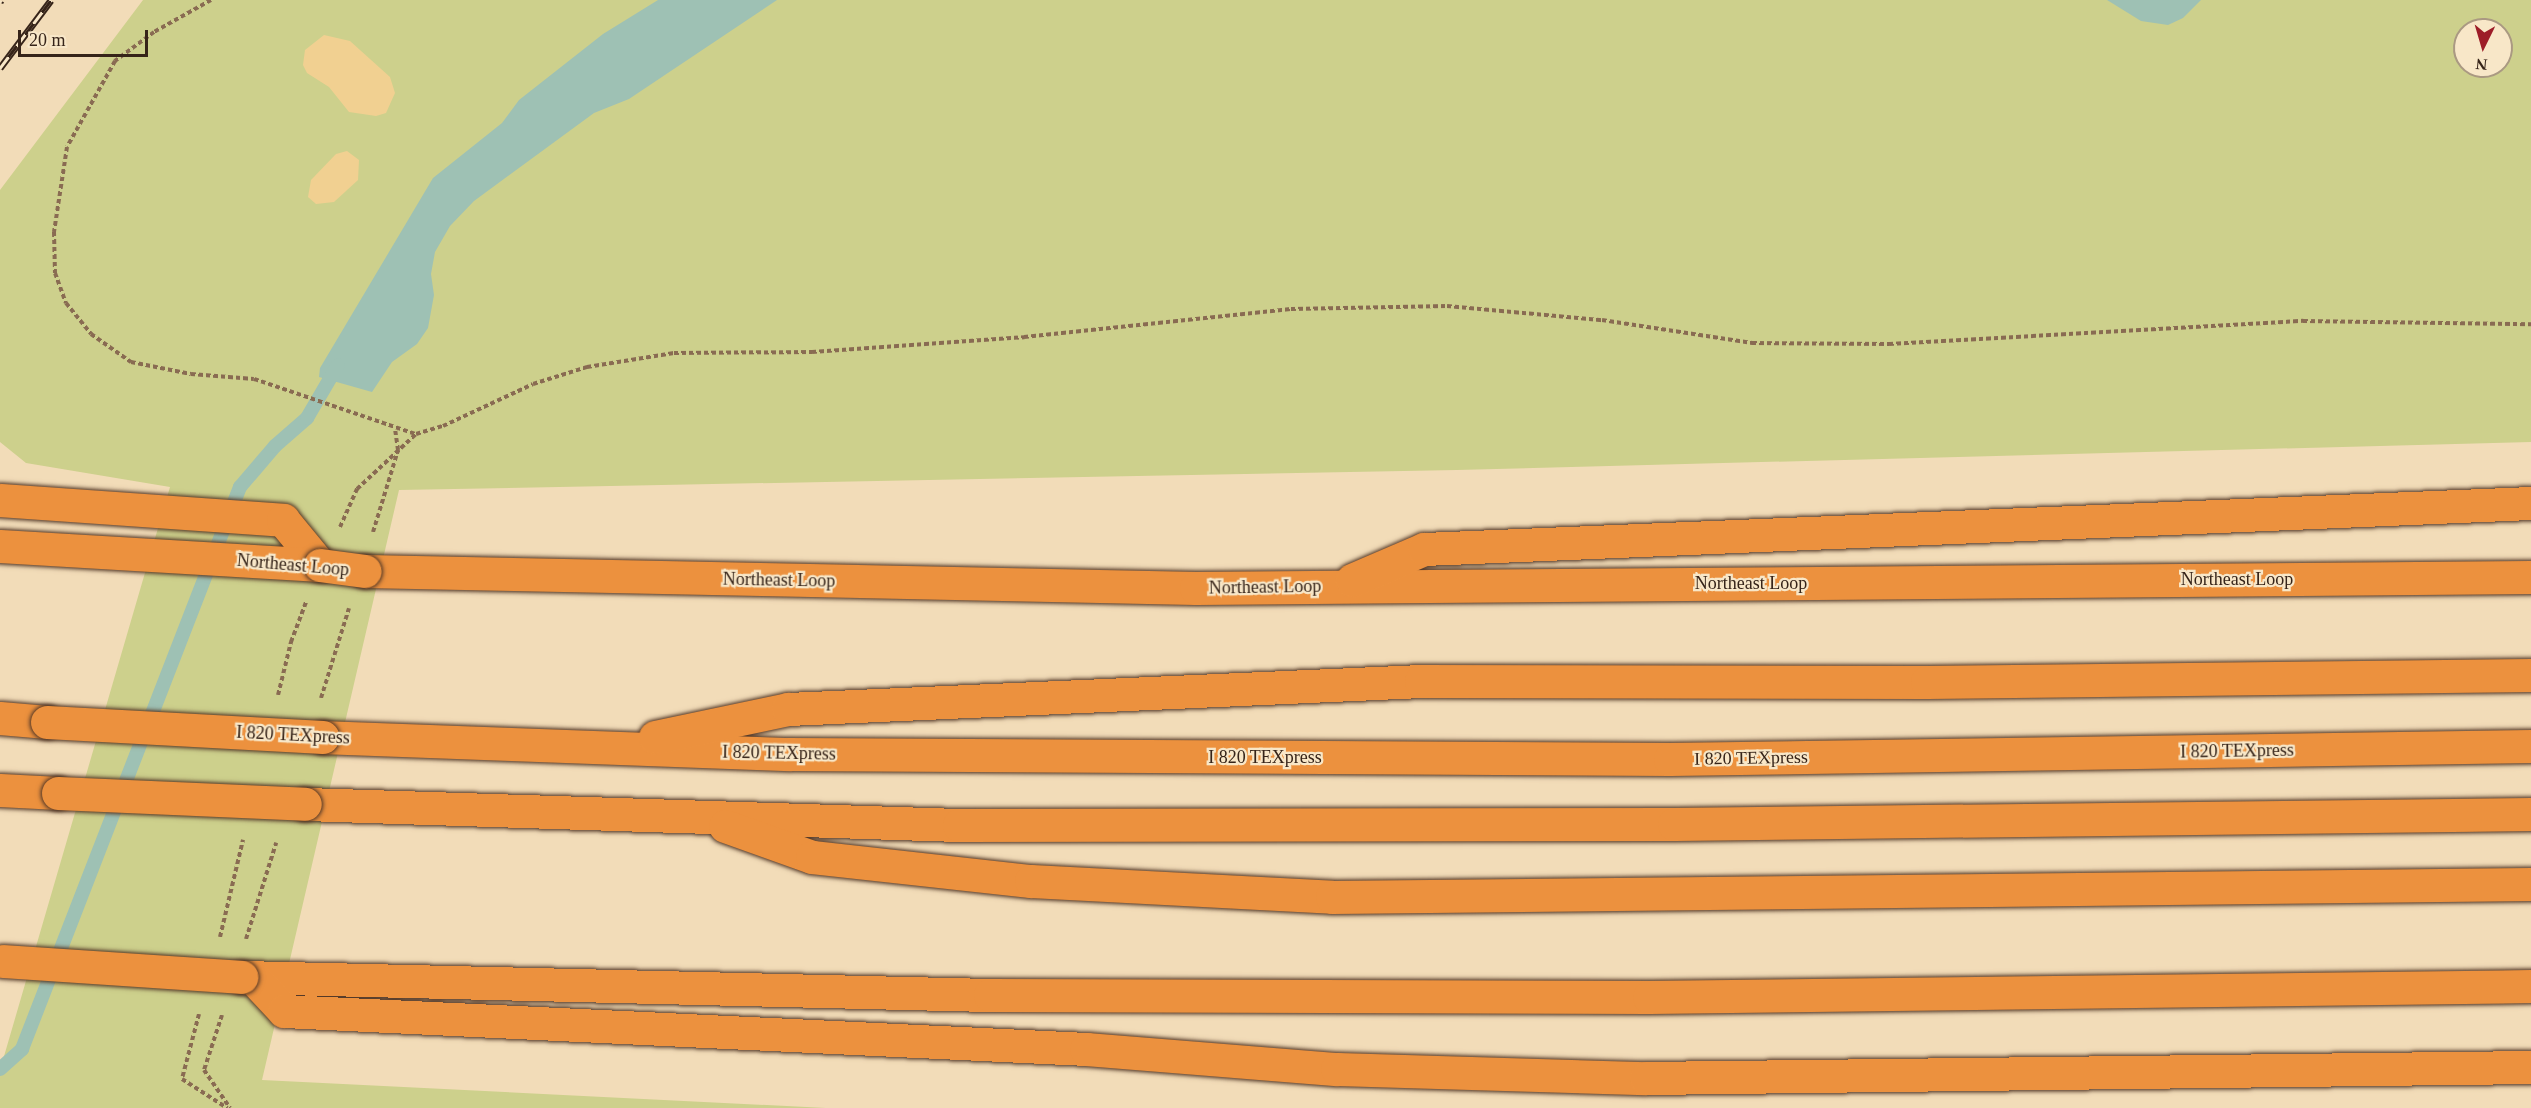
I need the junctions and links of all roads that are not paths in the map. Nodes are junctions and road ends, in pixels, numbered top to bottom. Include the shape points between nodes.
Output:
1 (0, 500) edge
2 (2531, 503) edge
3 (0, 546) edge
4 (320, 566) junction
5 (2531, 577) edge
6 (1340, 586) junction
7 (2531, 675) edge
8 (0, 718) edge
9 (2531, 746) edge
10 (599, 749) junction
11 (0, 790) edge
12 (2531, 814) edge
13 (693, 815) junction
14 (2531, 884) edge
15 (1, 961) edge
16 (247, 978) junction
17 (2531, 986) edge
18 (2531, 1067) edge

1 - 4 highway via 282,520
2 - 6 highway via 1424,549
3 - 4 highway, Northeast Loop
4 - 6 highway, Northeast Loop, bridge via 365,571 1185,588
5 - 6 highway, Northeast Loop
7 - 10 highway via 1927,682 1409,681 788,710
8 - 10 highway, I 820 TEXpress, bridge
9 - 10 highway, I 820 TEXpress via 1670,759 788,754
11 - 13 highway, bridge
12 - 13 highway via 1674,824 995,825
13 - 14 highway via 812,857 1030,881 1332,897
15 - 16 highway, bridge
16 - 17 highway via 1014,995 1649,997
16 - 18 highway via 284,1011 1086,1049 1337,1069 1646,1078

